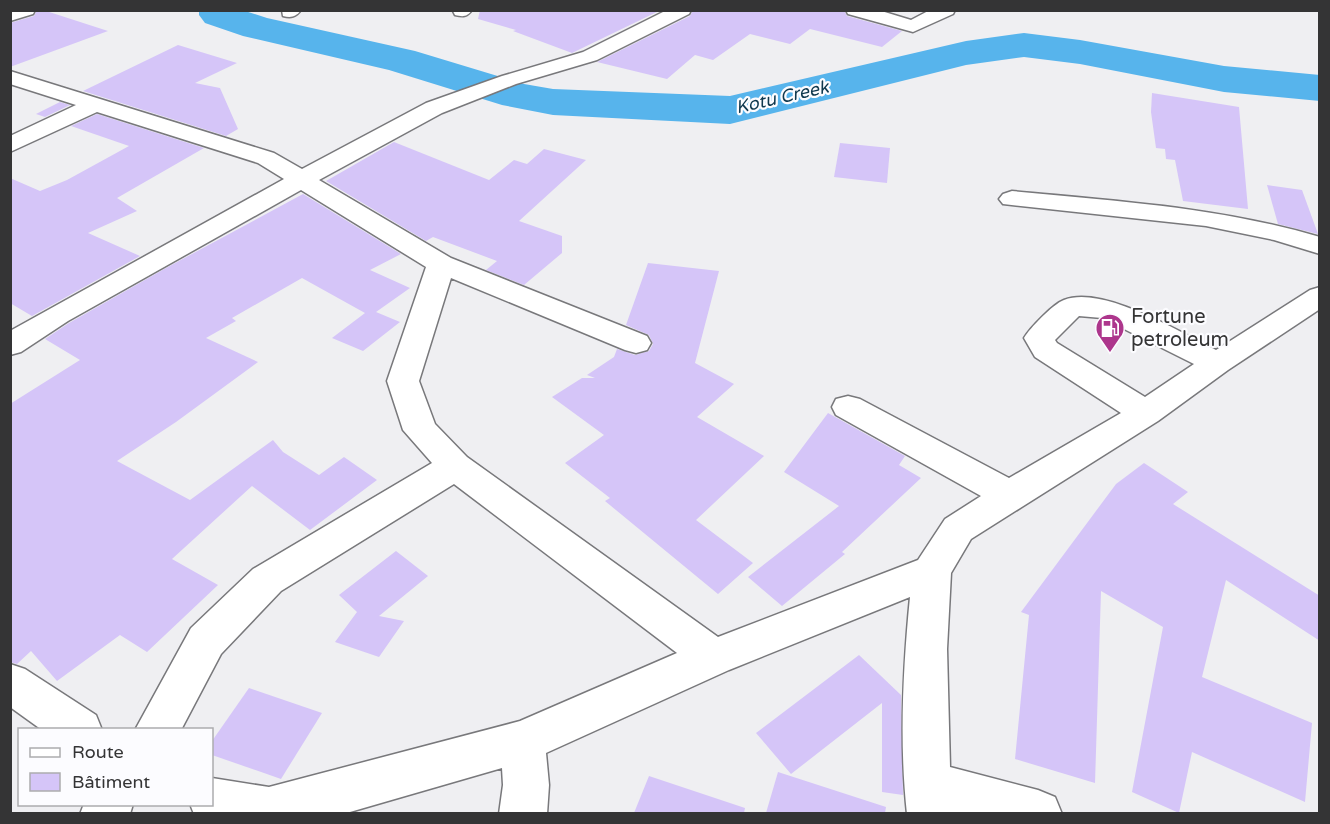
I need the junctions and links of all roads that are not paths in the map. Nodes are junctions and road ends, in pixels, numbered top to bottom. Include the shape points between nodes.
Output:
1 (682, 10) edge
2 (855, 10) edge
3 (946, 10) edge
4 (10, 77) edge
5 (94, 105) junction
6 (10, 145) edge
7 (302, 179) junction
8 (1012, 199) dead end
9 (1320, 246) edge
10 (441, 264) junction
11 (1320, 297) edge
12 (636, 343) dead end
13 (10, 345) edge
14 (1217, 363) junction
15 (848, 407) dead end
16 (1146, 413) junction
17 (455, 466) junction
18 (1010, 495) junction
19 (932, 571) junction
20 (714, 657) junction
21 (10, 682) edge
22 (79, 728) edge
23 (158, 728) edge
24 (522, 741) junction
25 (929, 799) edge
26 (213, 801) edge
27 (523, 813) edge
28 (1038, 813) edge

1 - 7 street via 590,56 468,94 410,119
2 - 3 street via 913,26
4 - 5 street
5 - 6 street
5 - 7 street via 266,158
7 - 10 street
7 - 13 street
8 - 9 street via 1211,218 1279,232
10 - 12 street
10 - 17 street via 403,381 420,430
11 - 14 street
14 - 16 street
14 - 16 street via 1108,309 1071,307 1039,338 1046,350
15 - 18 street
16 - 18 street
17 - 20 street
17 - 23 street via 267,580 206,641
18 - 19 street via 958,529
19 - 20 street
19 - 25 street via 926,649
20 - 24 street
21 - 22 street
24 - 26 street via 269,811
24 - 27 street via 526,786
25 - 28 street

